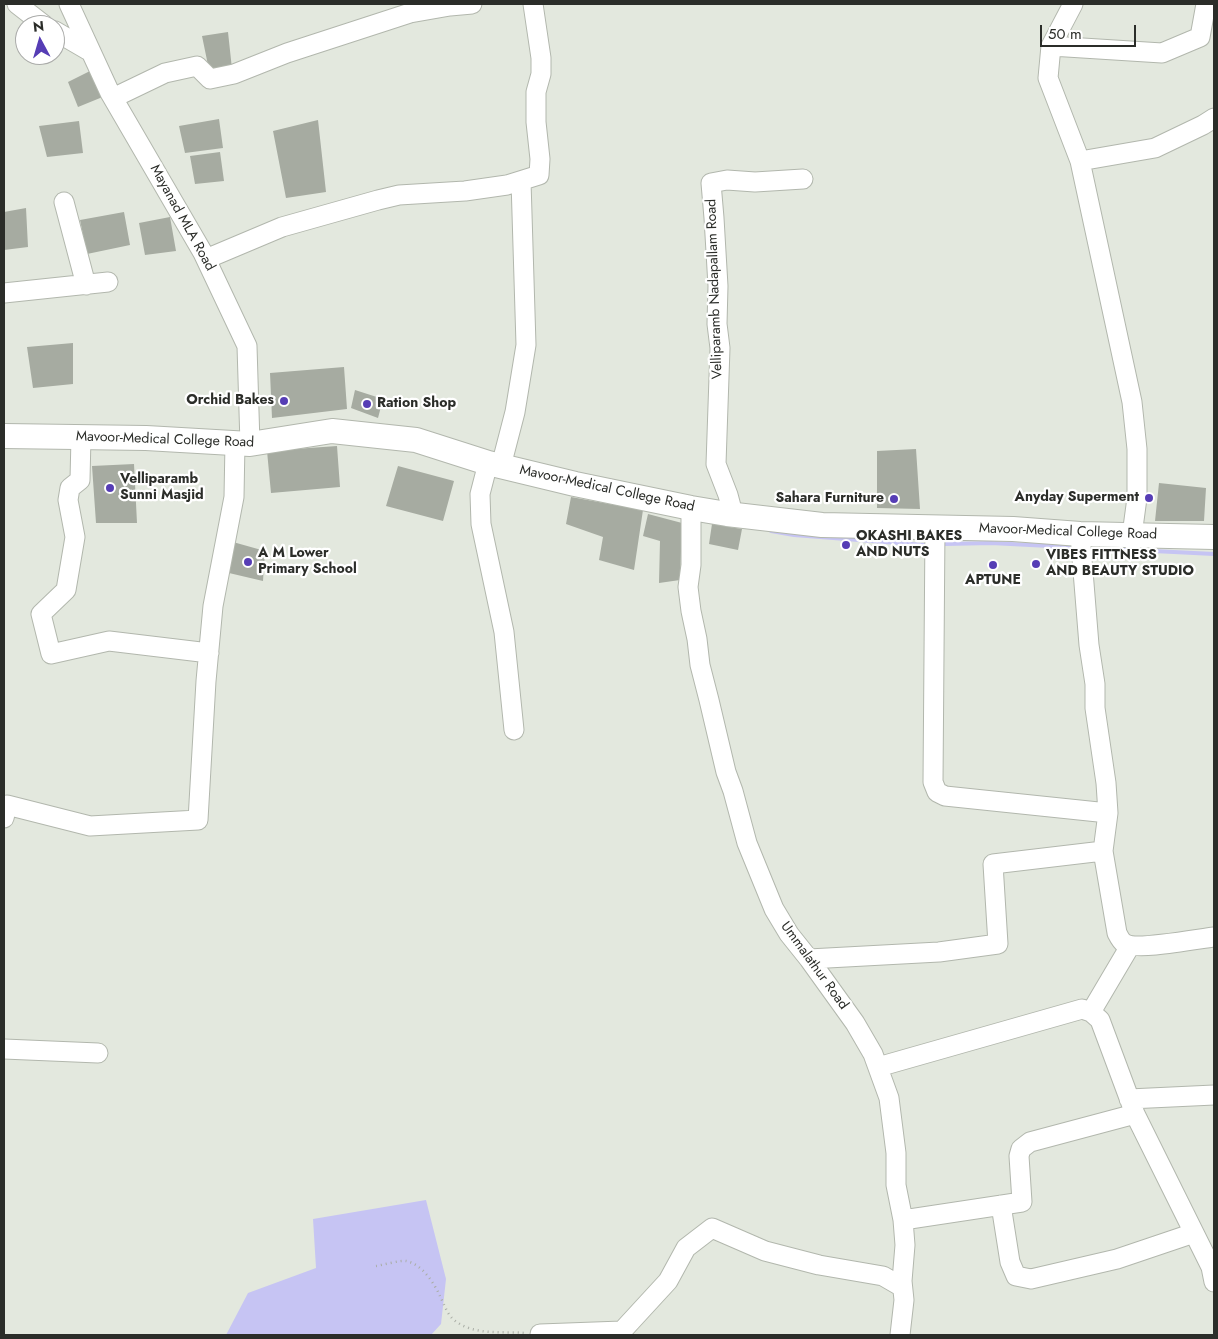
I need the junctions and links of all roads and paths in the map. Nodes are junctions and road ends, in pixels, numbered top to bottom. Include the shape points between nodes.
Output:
1 (16, 4) edge
2 (69, 4) edge
3 (472, 4) edge
4 (533, 4) edge
5 (1073, 4) edge
6 (1206, 4) edge
7 (31, 15) edge
8 (65, 38) edge
9 (1051, 46) junction
10 (91, 52) junction
11 (113, 98) junction
12 (1214, 118) edge
13 (1080, 161) junction
14 (803, 179) dead end
15 (520, 182) junction
16 (64, 202) dead end
17 (206, 259) junction
18 (108, 282) dead end
19 (86, 285) junction
20 (4, 293) edge
21 (4, 436) edge
22 (81, 437) junction
23 (242, 444) junction
24 (494, 464) junction
25 (691, 508) junction
26 (733, 514) junction
27 (935, 527) junction
28 (1080, 534) junction
29 (1132, 535) junction
30 (1214, 537) edge
31 (209, 653) junction
32 (514, 730) dead end
33 (1108, 813) junction
34 (4, 818) edge
35 (1103, 851) junction
36 (1214, 937) edge
37 (1130, 946) junction
38 (809, 959) junction
39 (1091, 1012) junction
40 (4, 1049) edge
41 (98, 1053) dead end
42 (878, 1067) junction
43 (1214, 1095) edge
44 (1132, 1107) junction
45 (1001, 1206) junction
46 (903, 1220) junction
47 (1194, 1233) junction
48 (1208, 1251) edge
49 (376, 1266) dead end
50 (1214, 1282) edge
51 (902, 1286) junction
52 (622, 1333) edge
53 (540, 1334) edge
54 (900, 1335) edge

1 - 7 street
2 - 10 street, Mayanad MLA Road
3 - 11 street via 410,13 234,74 210,79 197,66 165,73
4 - 15 street via 541,58 536,92 539,175
5 - 9 street
6 - 9 street via 1200,37 1162,53
8 - 10 street
9 - 13 street via 1048,78
10 - 11 street, Mayanad MLA Road
11 - 17 street, Mayanad MLA Road
12 - 13 street via 1155,148
13 - 29 street via 1132,402 1137,459 1137,498
14 - 26 street, Velliparamb Nadapallam Road via 711,183 720,348 716,464
15 - 17 street via 465,191 420,192 378,200 282,227
15 - 24 street via 526,345 515,412
16 - 19 street
17 - 23 street, Mayanad MLA Road via 248,346
18 - 19 street
19 - 20 street
21 - 22 main road, Mavoor-Medical College Road
22 - 23 main road, Mavoor-Medical College Road
22 - 31 street via 80,480 70,488 68,500 75,537 66,590 41,614 51,654 109,641
23 - 24 main road, Mavoor-Medical College Road via 332,431 416,440
23 - 31 street, Mayanad MLA Road via 213,606
24 - 25 main road, Mavoor-Medical College Road
24 - 32 street via 480,494 481,524 504,632
25 - 26 main road, Mavoor-Medical College Road
25 - 38 street, Ummalathur Road via 688,587 700,664 717,738 747,843 774,909
26 - 27 main road, Mavoor-Medical College Road via 822,525
27 - 28 main road, Mavoor-Medical College Road
27 - 33 street via 933,782 937,792 945,796
28 - 29 main road, Mavoor-Medical College Road
28 - 33 street
29 - 30 main road, Mavoor-Medical College Road
31 - 34 street, Mayanad MLA Road via 198,820 90,826 7,806
33 - 35 street
35 - 37 street via 1117,933 1122,942
35 - 38 street via 992,864 998,944 939,952
36 - 37 street
37 - 39 street
38 - 42 street, Ummalathur Road via 855,1023
39 - 42 street via 1082,1009
39 - 44 street via 1100,1020
40 - 41 street
42 - 46 street, Ummalathur Road via 889,1098 896,1153 896,1186
43 - 44 street
44 - 45 street via 1030,1142 1021,1148 1022,1202
44 - 47 street
45 - 46 street
45 - 47 street via 1010,1262 1016,1276 1031,1280 1117,1259
46 - 51 street, Ummalathur Road
47 - 48 street
48 - 50 street
49 - 53 path via 406,1261 416,1266 428,1275 452,1319 464,1326 478,1331
51 - 52 street via 883,1276 819,1265 765,1251 712,1228 686,1248 668,1281
51 - 54 street, Ummalathur Road via 904,1300
52 - 53 street

